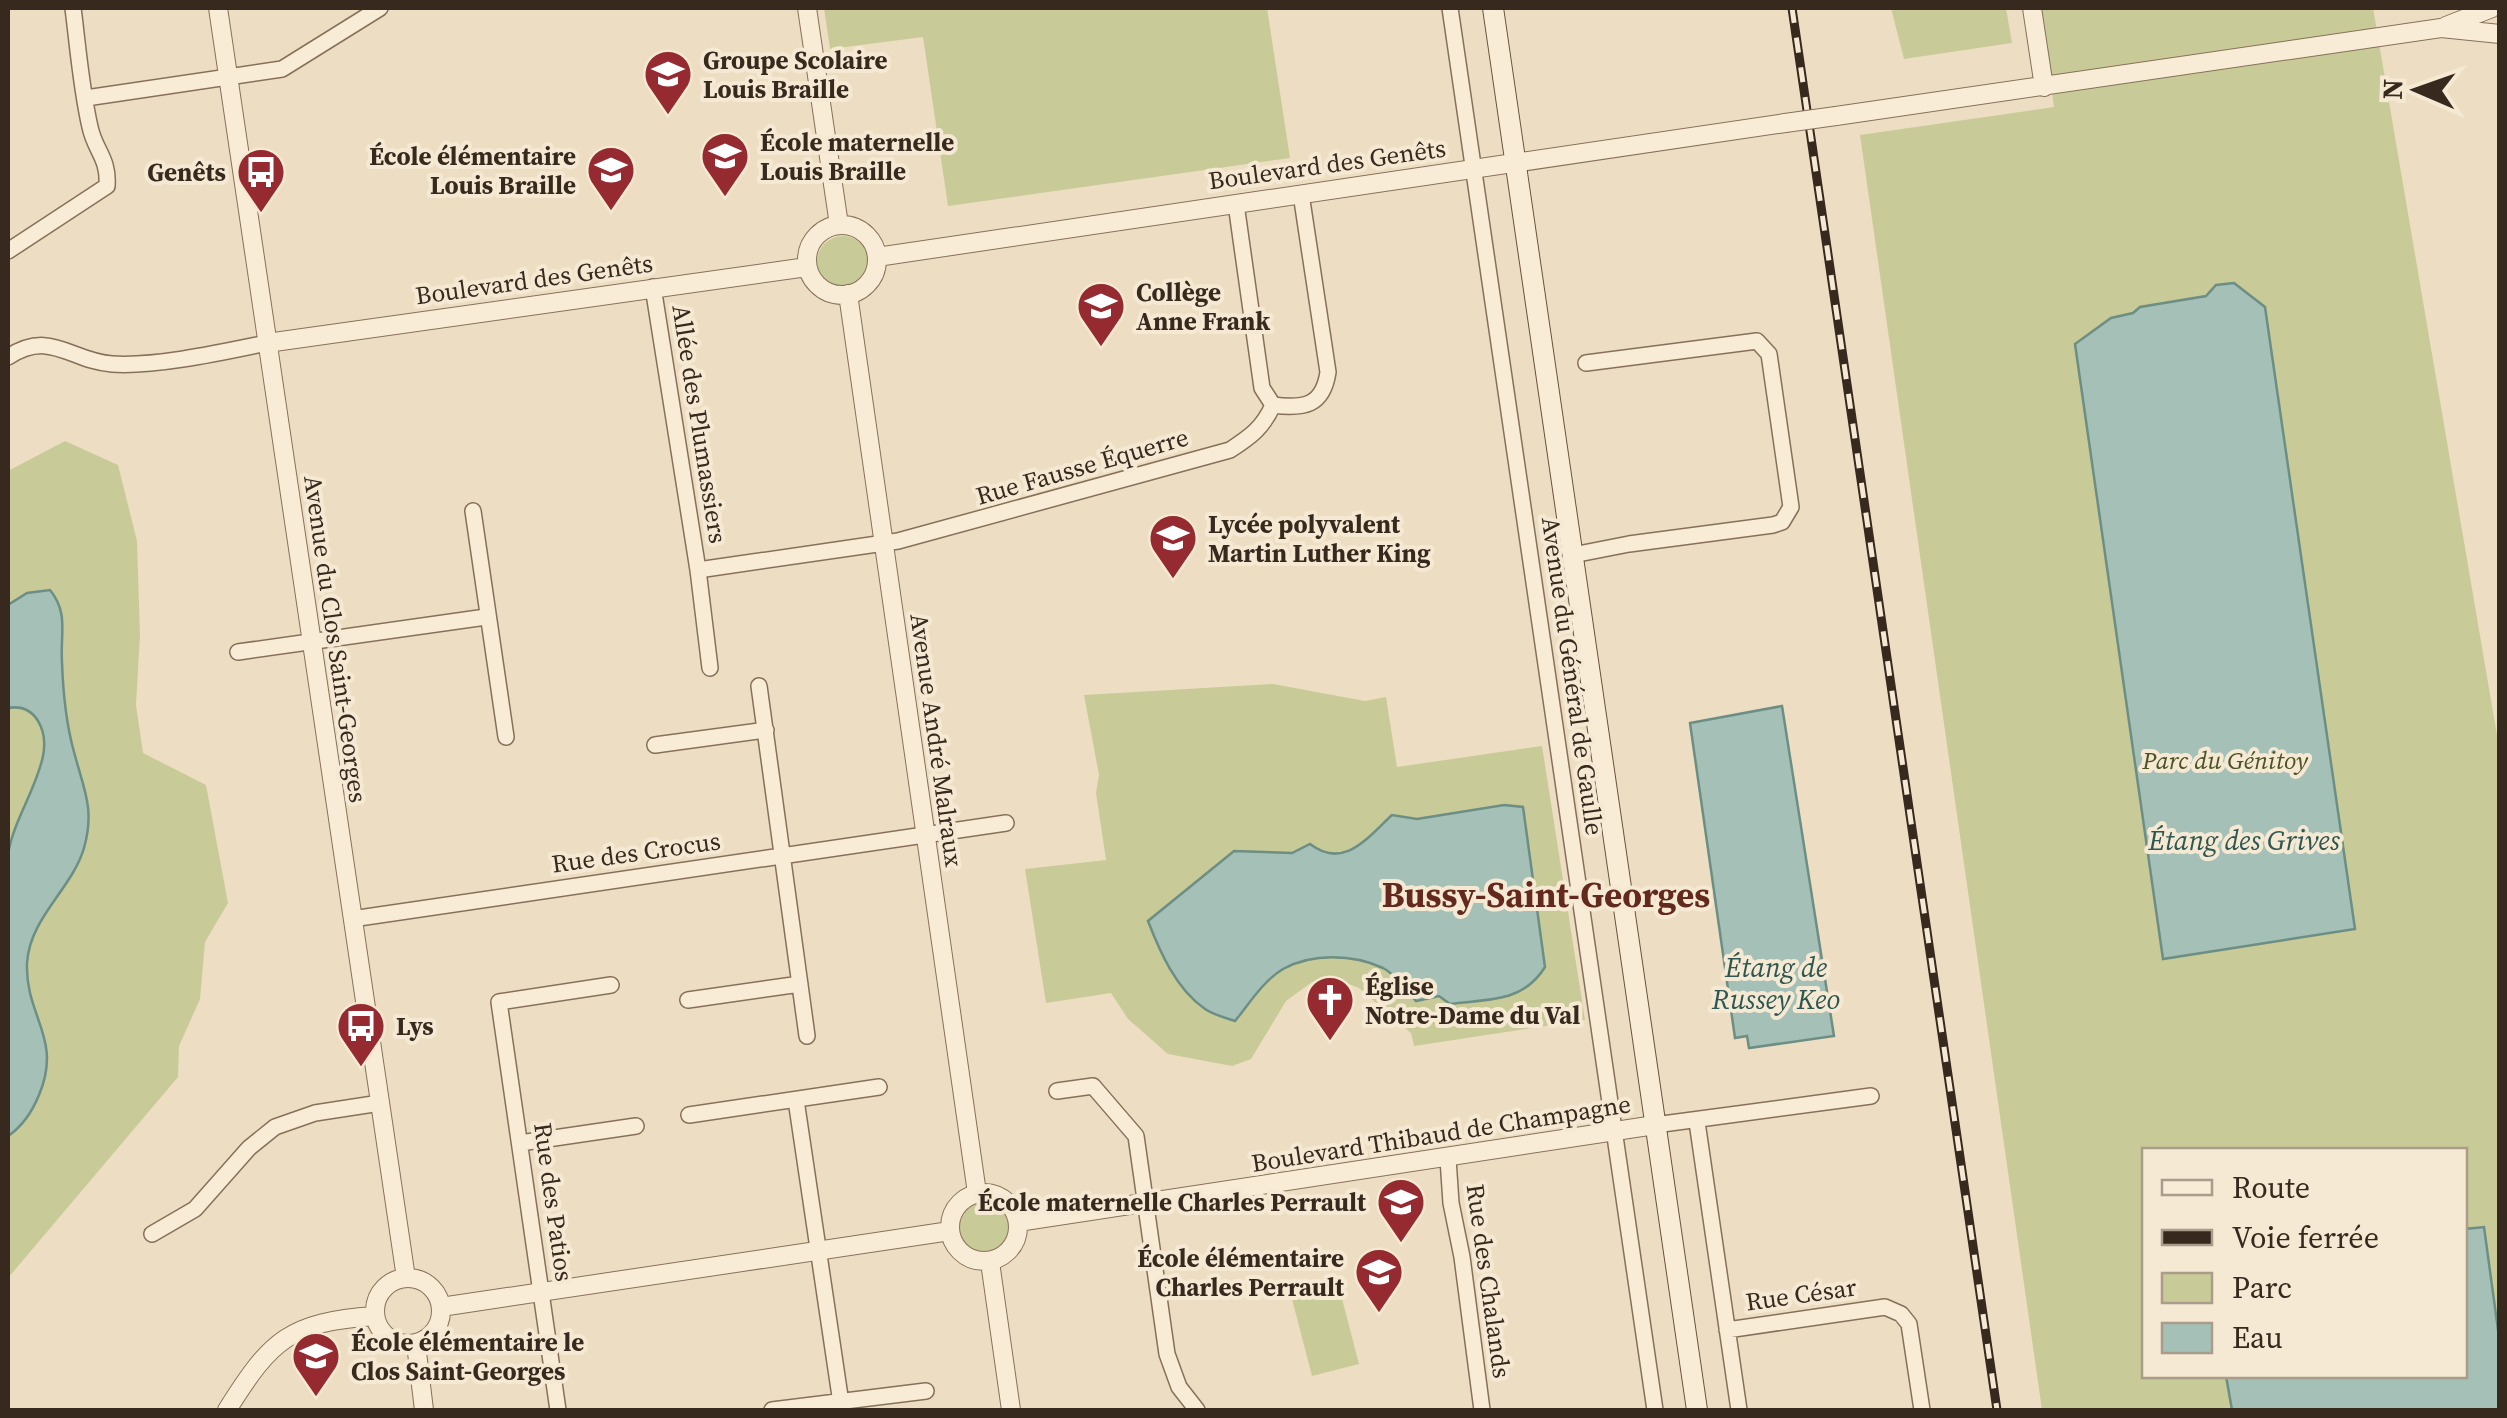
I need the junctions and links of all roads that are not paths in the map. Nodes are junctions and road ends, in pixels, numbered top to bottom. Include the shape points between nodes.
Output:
1 (73, 8) edge
2 (218, 8) edge
3 (380, 8) edge
4 (806, 8) edge
5 (1450, 8) edge
6 (1493, 8) edge
7 (2032, 8) edge
8 (2492, 8) edge
9 (2441, 28) junction
10 (2500, 34) edge
11 (228, 78) junction
12 (2044, 86) junction
13 (86, 98) junction
14 (1516, 162) junction
15 (1474, 168) junction
16 (1301, 194) junction
17 (1236, 204) junction
18 (839, 224) junction
19 (8, 251) edge
20 (877, 257) junction
21 (807, 266) junction
22 (653, 287) junction
23 (848, 294) junction
24 (268, 343) junction
25 (8, 357) edge
26 (1586, 363) dead end
27 (1273, 405) junction
28 (474, 510) dead end
29 (884, 544) junction
30 (1572, 555) junction
31 (698, 570) junction
32 (486, 617) junction
33 (310, 641) junction
34 (238, 652) dead end
35 (710, 668) dead end
36 (759, 686) dead end
37 (766, 730) junction
38 (506, 738) dead end
39 (654, 745) dead end
40 (1006, 823) dead end
41 (927, 836) junction
42 (784, 856) junction
43 (352, 919) junction
44 (800, 984) junction
45 (611, 985) dead end
46 (688, 1000) dead end
47 (806, 1036) dead end
48 (879, 1086) dead end
49 (1057, 1091) dead end
50 (1871, 1096) dead end
51 (796, 1100) junction
52 (380, 1103) junction
53 (689, 1115) dead end
54 (1696, 1122) junction
55 (636, 1126) dead end
56 (1655, 1126) junction
57 (1614, 1131) junction
58 (520, 1144) junction
59 (1448, 1159) junction
60 (977, 1194) junction
61 (1146, 1202) junction
62 (1018, 1222) junction
63 (950, 1231) junction
64 (152, 1234) dead end
65 (819, 1250) junction
66 (990, 1262) junction
67 (406, 1278) junction
68 (542, 1292) junction
69 (441, 1307) junction
70 (376, 1316) junction
71 (1727, 1330) junction
72 (416, 1344) junction
73 (926, 1391) dead end
74 (841, 1403) junction
75 (227, 1410) edge
76 (424, 1410) edge
77 (558, 1410) edge
78 (772, 1410) edge
79 (1012, 1410) edge
80 (1196, 1410) edge
81 (1482, 1410) edge
82 (1655, 1410) edge
83 (1697, 1410) edge
84 (1739, 1410) edge
85 (1922, 1410) edge

1 - 13 street
2 - 11 street, Avenue du Clos Saint-Georges
3 - 11 street via 282,69
4 - 18 street
5 - 15 street, Avenue du Général de Gaulle
6 - 14 main road, Avenue du Général de Gaulle
7 - 12 street
8 - 9 street
9 - 10 street
9 - 12 street
11 - 13 street
11 - 24 street, Avenue du Clos Saint-Georges
12 - 14 street, Boulevard des Genêts, bridge
13 - 19 street via 94,142 108,164 108,186
14 - 15 street, Boulevard des Genêts
14 - 30 main road, Avenue du Général de Gaulle
15 - 16 street, Boulevard des Genêts
15 - 57 street, Avenue du Général de Gaulle
16 - 17 street, Boulevard des Genêts
16 - 27 street via 1326,390 1301,406
17 - 20 street, Boulevard des Genêts
17 - 27 street via 1262,388
18 - 20 street via 867,236
18 - 21 street via 810,244
20 - 23 street via 868,283
21 - 22 street, Boulevard des Genêts
21 - 23 street via 818,286
22 - 24 street, Boulevard des Genêts
22 - 31 street, Allée des Plumassiers
23 - 29 street, Avenue André Malraux
24 - 25 street via 141,363 108,364 47,345
24 - 33 street, Avenue du Clos Saint-Georges
26 - 30 street via 1757,341 1769,354 1791,507 1782,522
27 - 29 street, Rue Fausse Équerre via 1255,434 1230,450
28 - 32 street
29 - 31 street, Allée des Plumassiers
29 - 41 street, Avenue André Malraux
30 - 56 main road, Avenue du Général de Gaulle
31 - 35 street, Allée des Plumassiers
32 - 33 street
32 - 38 street
33 - 34 street
33 - 43 street, Avenue du Clos Saint-Georges
36 - 37 street
37 - 39 street
37 - 42 street
40 - 41 street, Rue des Crocus
41 - 42 street, Rue des Crocus
41 - 60 street, Avenue André Malraux
42 - 43 street, Rue des Crocus
42 - 44 street
43 - 52 street, Avenue du Clos Saint-Georges
44 - 46 street
44 - 47 street
45 - 58 street, Rue des Patios via 500,1002
48 - 51 street
49 - 61 street via 1093,1086 1136,1136
50 - 54 street, Boulevard Thibaud de Champagne
51 - 53 street
51 - 65 street
52 - 64 street via 314,1112 275,1127 195,1208
52 - 67 street, Avenue du Clos Saint-Georges
54 - 56 street, Boulevard Thibaud de Champagne
54 - 71 street
55 - 58 street
56 - 57 street, Boulevard Thibaud de Champagne
56 - 83 main road, Avenue du Général de Gaulle
57 - 59 street, Boulevard Thibaud de Champagne
57 - 82 street, Avenue du Général de Gaulle
58 - 68 street, Rue des Patios
59 - 61 street, Boulevard Thibaud de Champagne
59 - 81 street, Rue des Chalands
60 - 62 street via 1002,1198
60 - 63 street via 956,1207
61 - 62 street, Boulevard Thibaud de Champagne
61 - 80 street via 1167,1354 1178,1387
62 - 66 street via 1009,1252
63 - 65 street
63 - 66 street via 968,1258
65 - 68 street
65 - 74 street
66 - 79 street
67 - 69 street via 433,1289
67 - 70 street via 386,1286
68 - 69 street
68 - 77 street, Rue des Patios
69 - 72 street via 438,1326
70 - 72 street via 395,1342
70 - 75 street via 296,1330 255,1366
71 - 84 street
71 - 85 street, Rue César via 1885,1307 1909,1324
72 - 76 street
73 - 74 street
74 - 78 street

